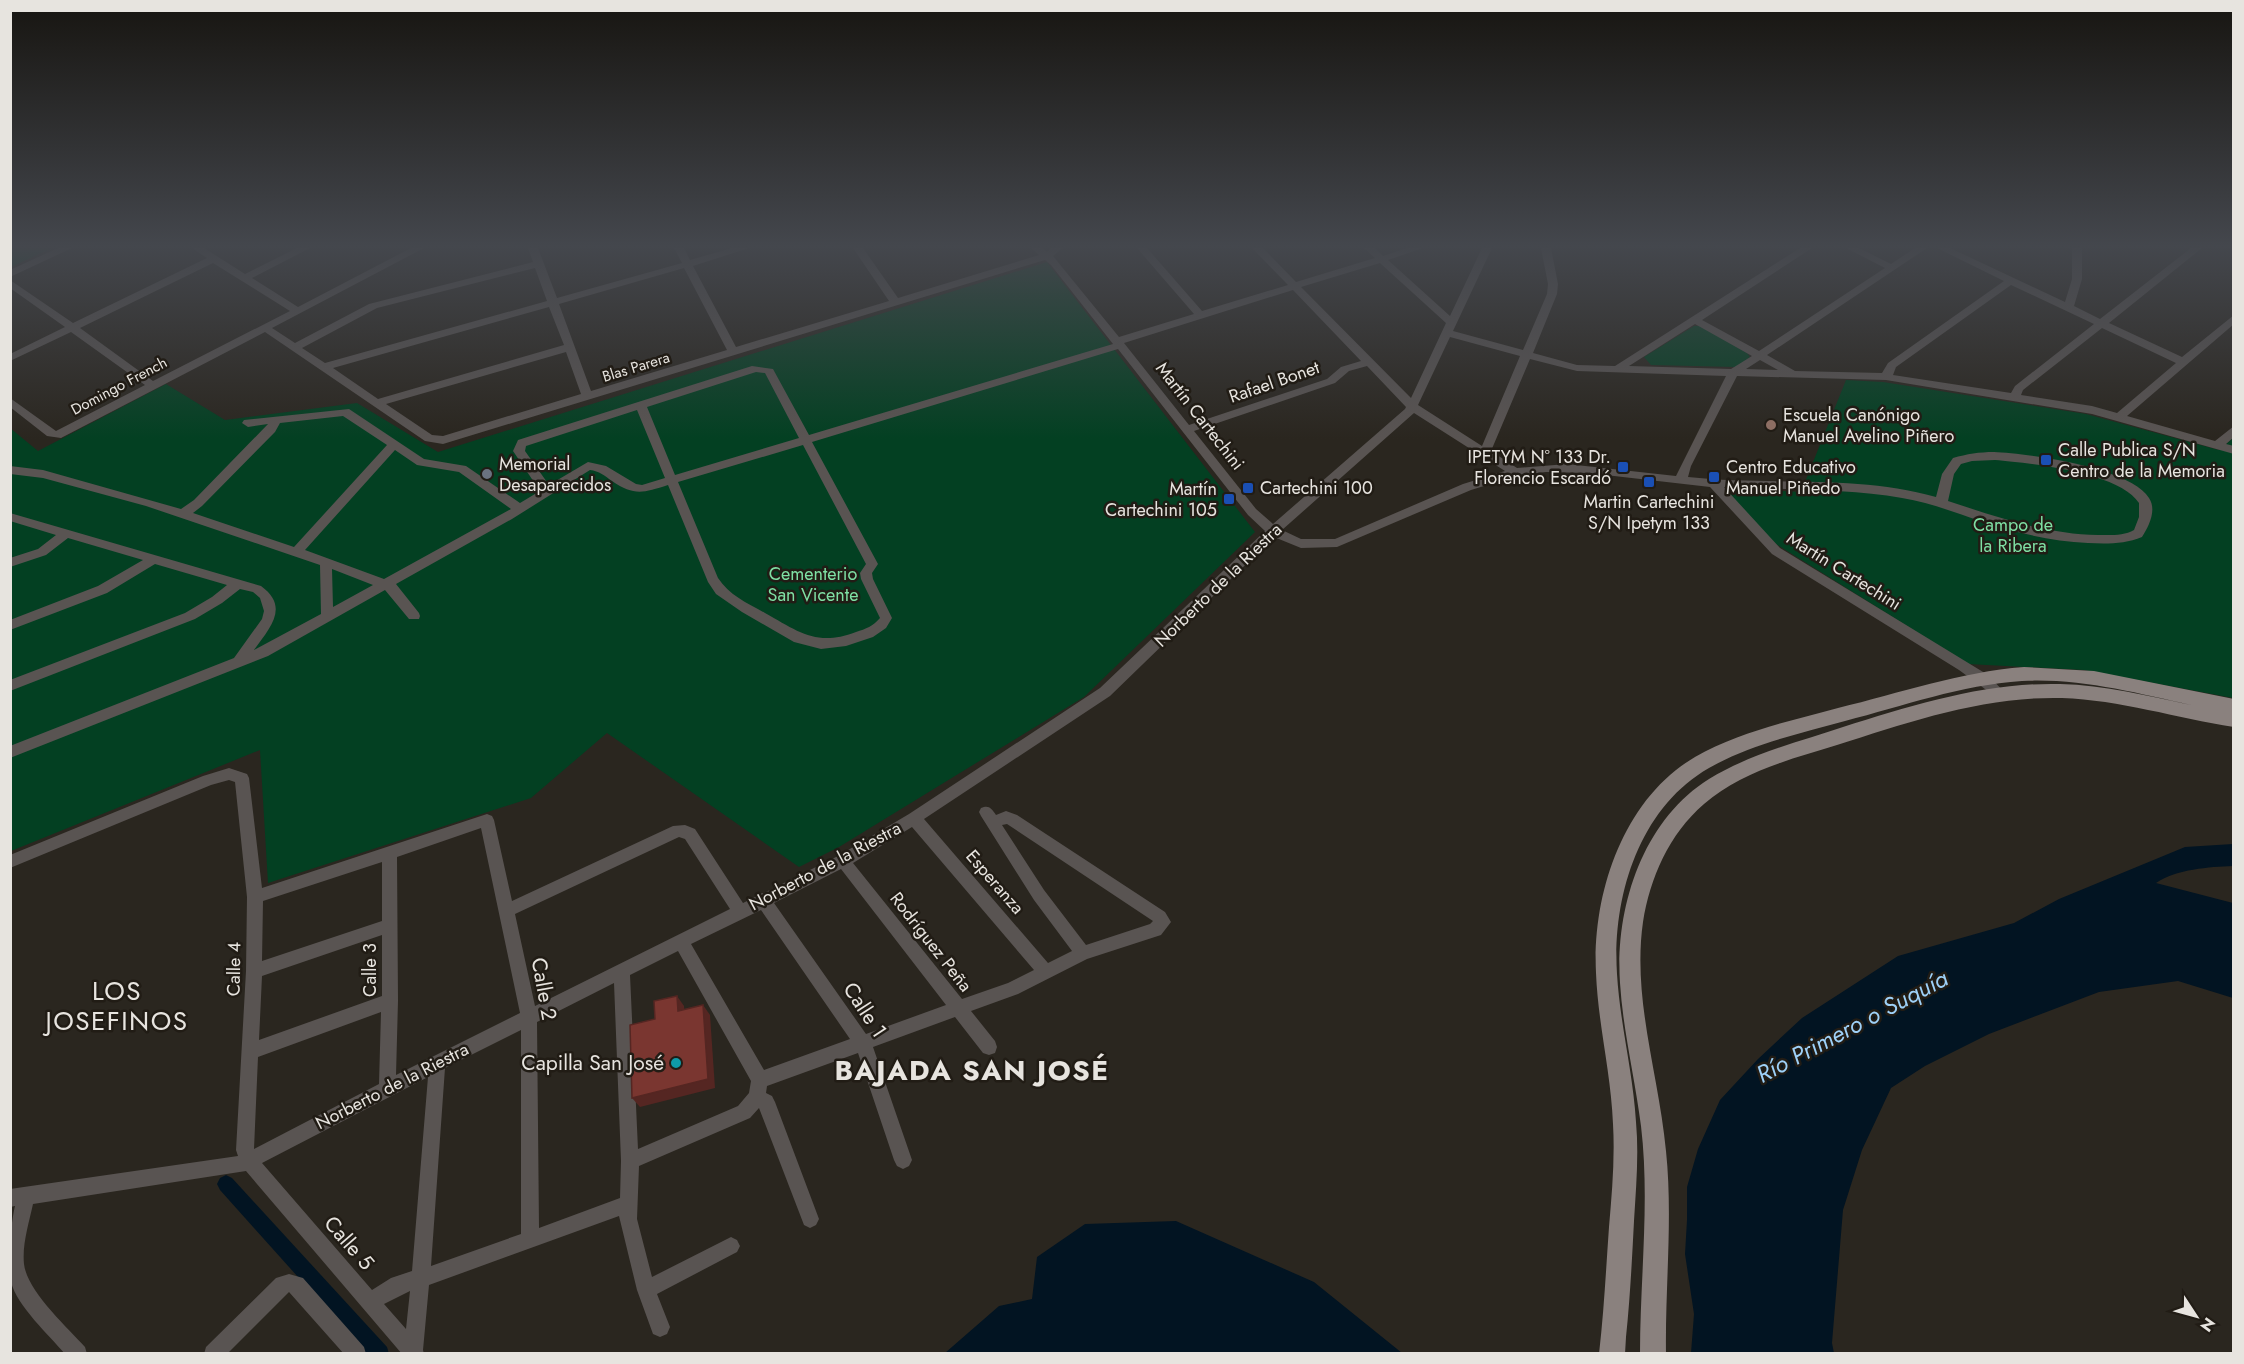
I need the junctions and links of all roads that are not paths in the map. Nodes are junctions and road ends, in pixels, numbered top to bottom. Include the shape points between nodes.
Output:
1 (49, 312) edge
2 (105, 312) edge
3 (293, 312) edge
4 (362, 312) edge
5 (527, 312) edge
6 (558, 312) edge
7 (712, 312) edge
8 (867, 312) edge
9 (1093, 312) edge
10 (1197, 312) edge
11 (1211, 312) edge
12 (1319, 312) edge
13 (1434, 312) edge
14 (1458, 312) edge
15 (1544, 312) edge
16 (1708, 312) edge
17 (1826, 312) edge
18 (1967, 312) edge
19 (2076, 312) edge
20 (2115, 312) edge
21 (1200, 315) junction
22 (1695, 320) junction
23 (2233, 320) edge
24 (2100, 323) junction
25 (264, 327) junction
26 (72, 328) junction
27 (1450, 328) junction
28 (1119, 343) junction
29 (295, 346) junction
30 (570, 346) junction
31 (733, 352) junction
32 (1526, 355) junction
33 (1759, 356) junction
34 (10, 358) edge
35 (1369, 362) junction
36 (2183, 362) junction
37 (325, 367) junction
38 (1617, 369) junction
39 (1733, 372) junction
40 (1792, 374) junction
41 (1886, 376) junction
42 (153, 386) junction
43 (588, 397) junction
44 (2014, 398) junction
45 (10, 401) edge
46 (379, 402) junction
47 (640, 404) junction
48 (1413, 407) junction
49 (2118, 418) junction
50 (276, 420) junction
51 (248, 423) dead end
52 (1188, 429) junction
53 (2234, 430) edge
54 (805, 438) junction
55 (394, 444) junction
56 (2218, 445) junction
57 (2234, 450) edge
58 (1485, 452) junction
59 (10, 470) edge
60 (1515, 472) junction
61 (1681, 479) junction
62 (672, 480) junction
63 (1713, 483) junction
64 (547, 492) junction
65 (1941, 503) junction
66 (520, 509) junction
67 (183, 514) junction
68 (10, 517) edge
69 (1272, 532) junction
70 (66, 533) junction
71 (296, 552) junction
72 (153, 559) junction
73 (326, 562) junction
74 (10, 563) edge
75 (237, 583) junction
76 (384, 584) junction
77 (327, 615) junction
78 (414, 616) dead end
79 (10, 625) edge
80 (239, 662) junction
81 (10, 686) edge
82 (1992, 687) junction
83 (2234, 706) edge
84 (2234, 720) edge
85 (10, 752) edge
86 (914, 818) junction
87 (389, 852) junction
88 (843, 861) junction
89 (10, 862) edge
90 (255, 897) junction
91 (762, 899) junction
92 (506, 910) junction
93 (739, 910) junction
94 (390, 925) junction
95 (681, 941) junction
96 (1083, 953) junction
97 (622, 970) junction
98 (254, 971) junction
99 (1046, 972) junction
100 (390, 1001) junction
101 (958, 1008) junction
102 (529, 1017) junction
103 (862, 1042) junction
104 (988, 1047) dead end
105 (251, 1051) junction
106 (437, 1063) junction
107 (387, 1088) junction
108 (758, 1088) junction
109 (903, 1160) dead end
110 (249, 1161) junction
111 (630, 1161) junction
112 (18, 1197) edge
113 (627, 1204) junction
114 (810, 1220) dead end
115 (530, 1240) junction
116 (731, 1246) dead end
117 (422, 1276) junction
118 (646, 1290) junction
119 (370, 1302) junction
120 (660, 1327) dead end
121 (414, 1352) edge
122 (78, 1353) edge
123 (213, 1353) edge
124 (357, 1353) edge
125 (1612, 1353) edge
126 (1653, 1353) edge

1 - 26 street
2 - 26 street
3 - 25 street, Domingo French
4 - 29 street
5 - 37 street
6 - 30 street
7 - 31 street
8 - 31 street, Blas Parera
9 - 28 street, Martín Cartechini
10 - 21 street
11 - 21 street
12 - 35 street
13 - 27 street
14 - 27 street, Norberto de la Riestra
15 - 32 street
16 - 22 street
17 - 33 street
18 - 41 street via 1892,365
19 - 24 street
20 - 24 street
21 - 28 street
22 - 33 street
22 - 38 street
23 - 36 street
24 - 36 street
24 - 44 street via 2019,388
25 - 29 street
25 - 42 street, Domingo French
26 - 34 street
26 - 42 street
27 - 32 street
27 - 48 street, Norberto de la Riestra
28 - 52 street, Martín Cartechini
28 - 54 street
29 - 37 street
30 - 43 street
30 - 46 street
31 - 43 street, Blas Parera
32 - 38 street via 1570,366
32 - 58 street
33 - 39 street
33 - 40 street
35 - 48 street
35 - 52 street, Rafael Bonet via 1345,369 1331,381
36 - 49 street
37 - 46 street
38 - 39 street
39 - 40 street
39 - 61 street
40 - 41 street
41 - 44 street
42 - 45 street, Domingo French via 57,435
43 - 46 street, Blas Parera via 439,440 429,438
44 - 49 street
47 - 54 street via 761,367 769,371
47 - 62 street
47 - 64 street via 522,443 519,451
48 - 58 street
48 - 69 street, Norberto de la Riestra
49 - 56 street
50 - 51 street
50 - 55 street via 345,412
50 - 67 street
52 - 69 street, Martín Cartechini
53 - 56 street
54 - 62 street
54 - 62 street via 872,564 867,579 886,613 879,629 849,642 824,645 804,641 720,591
55 - 66 street via 426,464 462,469
55 - 71 street
56 - 57 street
58 - 60 street
59 - 67 street via 43,474
60 - 61 street, Martín Cartechini via 1565,468
60 - 69 street, Martín Cartechini via 1337,543 1302,545
61 - 63 street, Martín Cartechini
62 - 64 street via 636,489 593,466
63 - 65 street via 1832,486 1900,493
63 - 82 street, Martín Cartechini via 1776,551
64 - 66 street
65 - 65 street via 1953,465 1977,454 2095,473 2130,486 2144,497 2146,505 2145,521 2138,534 2104,539 2024,530
66 - 76 street
67 - 71 street
68 - 70 street
69 - 86 street, Norberto de la Riestra via 1105,692
70 - 72 street
70 - 74 street via 42,552
71 - 73 street
72 - 75 street
72 - 79 street via 101,592
73 - 76 street
73 - 77 street
75 - 80 street via 264,593 270,615
75 - 81 street via 190,616
76 - 77 street
76 - 78 street via 395,590
77 - 80 street
80 - 85 street
82 - 83 main road via 2016,674 2070,676
82 - 84 main road via 2086,693
82 - 125 main road via 1810,724 1737,747 1684,775 1648,811 1636,831 1626,851 1606,939 1608,997 1625,1126
82 - 126 main road via 1745,769 1720,782 1679,815 1649,865 1630,945 1632,1003 1655,1155
86 - 88 street, Norberto de la Riestra
86 - 99 street, Esperanza
87 - 90 street
87 - 92 street, Calle 2 via 487,820
87 - 94 street, Calle 3
88 - 91 street, Norberto de la Riestra
88 - 101 street, Rodríguez Peña
89 - 90 street, Calle 4 via 229,774 242,778
90 - 98 street, Calle 4
91 - 93 street, Norberto de la Riestra
91 - 103 street, Calle 1
92 - 93 street via 678,831 690,834
92 - 102 street, Calle 2
93 - 95 street, Norberto de la Riestra
94 - 98 street
94 - 100 street, Calle 3
95 - 97 street, Norberto de la Riestra
95 - 108 street
96 - 96 street via 1155,930 1163,922 1012,819 989,817 1039,895
96 - 99 street
97 - 102 street, Norberto de la Riestra
97 - 111 street
98 - 105 street, Calle 4
99 - 101 street
100 - 105 street
100 - 107 street, Calle 3
101 - 103 street
101 - 104 street, Rodríguez Peña
102 - 106 street, Norberto de la Riestra
102 - 115 street, Calle 2
103 - 108 street
103 - 109 street, Calle 1
105 - 110 street, Calle 4 via 245,1150
106 - 107 street, Norberto de la Riestra
106 - 117 street
107 - 110 street, Norberto de la Riestra
108 - 111 street via 744,1112
108 - 114 street
110 - 112 street, Norberto de la Riestra
110 - 119 street, Calle 5
111 - 113 street
112 - 122 street via 15,1269 19,1280
113 - 115 street
113 - 118 street
115 - 117 street
116 - 118 street
117 - 119 street
117 - 121 street
118 - 120 street
119 - 121 street, Calle 5
123 - 124 street via 289,1283 296,1285

